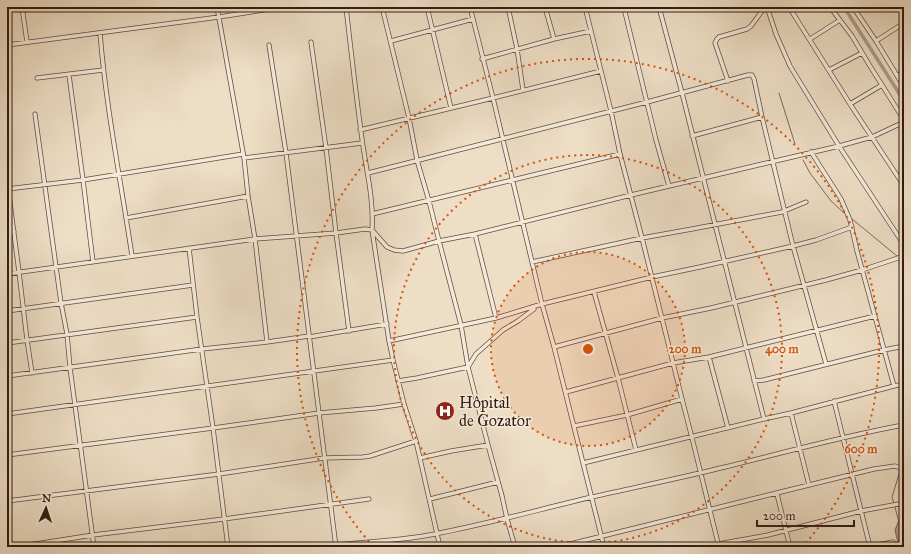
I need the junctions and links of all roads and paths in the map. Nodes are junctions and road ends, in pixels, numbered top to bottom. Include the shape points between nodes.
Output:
1 (12, 7) edge
2 (22, 7) edge
3 (217, 7) edge
4 (282, 7) edge
5 (346, 7) edge
6 (382, 7) edge
7 (427, 7) edge
8 (470, 7) edge
9 (508, 7) edge
10 (546, 7) edge
11 (585, 7) edge
12 (659, 7) edge
13 (766, 7) edge
14 (789, 7) edge
15 (830, 7) edge
16 (853, 7) edge
17 (862, 7) edge
18 (7, 8) edge
19 (624, 8) edge
20 (856, 11) junction
21 (219, 18) junction
22 (473, 19) junction
23 (840, 20) junction
24 (904, 23) edge
25 (433, 30) junction
26 (591, 31) junction
27 (100, 33) junction
28 (554, 39) junction
29 (810, 39) junction
30 (391, 41) junction
31 (876, 41) junction
32 (27, 42) junction
33 (311, 42) dead end
34 (7, 45) edge
35 (269, 45) dead end
36 (517, 49) junction
37 (862, 52) junction
38 (482, 59) junction
39 (103, 70) junction
40 (829, 70) junction
41 (601, 71) junction
42 (904, 72) edge
43 (69, 75) junction
44 (898, 76) junction
45 (37, 78) dead end
46 (728, 81) junction
47 (882, 86) junction
48 (904, 87) edge
49 (523, 90) junction
50 (682, 93) junction
51 (493, 98) junction
52 (647, 102) junction
53 (850, 104) junction
54 (451, 108) junction
55 (611, 111) junction
56 (35, 114) dead end
57 (762, 117) junction
58 (409, 118) junction
59 (904, 121) edge
60 (360, 130) junction
61 (692, 136) junction
62 (872, 137) junction
63 (502, 139) junction
64 (362, 143) junction
65 (839, 146) junction
66 (326, 148) junction
67 (811, 152) junction
68 (286, 153) junction
69 (620, 154) junction
70 (244, 156) junction
71 (417, 160) junction
72 (773, 162) junction
73 (368, 172) junction
74 (118, 174) junction
75 (703, 178) junction
76 (902, 179) edge
77 (7, 180) edge
78 (83, 180) junction
79 (513, 180) junction
80 (45, 184) junction
81 (669, 186) junction
82 (904, 186) edge
83 (8, 189) edge
84 (631, 195) junction
85 (248, 196) junction
86 (429, 200) junction
87 (806, 202) dead end
88 (785, 211) junction
89 (372, 214) junction
90 (126, 218) junction
91 (522, 222) junction
92 (715, 225) junction
93 (852, 227) junction
94 (372, 230) junction
95 (7, 232) edge
96 (14, 232) junction
97 (336, 233) junction
98 (904, 233) edge
99 (476, 234) junction
100 (296, 236) junction
101 (898, 236) junction
102 (255, 238) junction
103 (642, 238) junction
104 (439, 241) junction
105 (904, 245) edge
106 (793, 246) junction
107 (189, 248) junction
108 (132, 256) junction
109 (904, 256) edge
110 (93, 262) junction
111 (532, 262) junction
112 (724, 262) junction
113 (56, 267) junction
114 (862, 270) junction
115 (19, 272) junction
116 (7, 274) edge
117 (652, 277) junction
118 (193, 285) junction
119 (803, 285) junction
120 (594, 292) junction
121 (734, 302) junction
122 (61, 303) junction
123 (542, 304) junction
124 (23, 308) junction
125 (7, 310) edge
126 (875, 316) junction
127 (197, 317) junction
128 (496, 318) junction
129 (662, 318) junction
130 (387, 324) junction
131 (461, 325) junction
132 (348, 330) junction
133 (816, 330) junction
134 (605, 333) junction
135 (67, 334) junction
136 (309, 337) junction
137 (27, 340) junction
138 (389, 341) junction
139 (267, 342) junction
140 (7, 343) edge
141 (904, 346) edge
142 (554, 347) junction
143 (746, 348) junction
144 (202, 350) junction
145 (884, 350) junction
146 (709, 357) junction
147 (393, 360) junction
148 (674, 363) junction
149 (826, 364) junction
150 (468, 367) junction
151 (70, 368) junction
152 (314, 372) junction
153 (32, 373) junction
154 (7, 376) edge
155 (618, 378) junction
156 (398, 381) junction
157 (754, 381) junction
158 (904, 384) edge
159 (207, 386) junction
160 (894, 386) junction
161 (566, 392) junction
162 (682, 399) junction
163 (834, 401) junction
164 (404, 404) junction
165 (75, 405) junction
166 (319, 413) junction
167 (791, 413) junction
168 (7, 414) edge
169 (627, 415) junction
170 (764, 419) junction
171 (574, 426) junction
172 (898, 426) dead end
173 (213, 428) junction
174 (728, 428) junction
175 (692, 436) junction
176 (843, 438) junction
177 (416, 442) junction
178 (488, 445) junction
179 (81, 446) junction
180 (800, 449) junction
181 (636, 450) junction
182 (7, 455) edge
183 (324, 458) junction
184 (420, 458) junction
185 (583, 463) junction
186 (904, 471) edge
187 (701, 473) junction
188 (219, 474) junction
189 (852, 474) junction
190 (498, 482) junction
191 (809, 485) junction
192 (87, 492) junction
193 (777, 494) junction
194 (592, 498) junction
195 (369, 499) dead end
196 (430, 499) junction
197 (7, 501) edge
198 (331, 503) junction
199 (903, 503) edge
200 (904, 509) edge
201 (710, 510) junction
202 (861, 511) junction
203 (224, 519) junction
204 (507, 519) junction
205 (786, 530) junction
206 (438, 534) junction
207 (93, 536) junction
208 (602, 536) junction
209 (893, 542) dead end
210 (94, 545) edge
211 (718, 545) edge
212 (336, 546) edge
213 (16, 547) edge
214 (90, 547) edge
215 (228, 547) edge
216 (320, 547) edge
217 (440, 547) edge
218 (515, 547) edge
219 (558, 547) edge
220 (604, 547) edge
221 (706, 547) edge
222 (790, 547) edge
223 (868, 547) edge

1 - 18 street
2 - 32 street
3 - 21 street
4 - 21 street
5 - 60 street
6 - 30 street
7 - 25 street
8 - 22 street
9 - 36 street
10 - 28 street
11 - 26 street
12 - 50 street
13 - 46 street via 747,29 717,39 715,43
13 - 65 street via 790,66
14 - 29 street
15 - 23 street
16 - 20 street
17 - 20 street
19 - 52 street
20 - 31 street
21 - 27 street
21 - 70 street
22 - 25 street
22 - 38 street
23 - 29 street
23 - 37 street
24 - 31 street
25 - 30 street
25 - 54 street
26 - 28 street
26 - 41 street
27 - 32 street
27 - 39 street
28 - 36 street
29 - 40 street
30 - 58 street
31 - 44 street
32 - 34 street
33 - 66 street
35 - 68 street
36 - 38 street
36 - 49 street
37 - 40 street
37 - 47 street
38 - 51 street
39 - 43 street
39 - 74 street
40 - 53 street
41 - 49 street
41 - 55 street
42 - 44 street
43 - 45 street
43 - 78 street
44 - 48 street
46 - 50 street
46 - 57 street via 752,75
47 - 53 street
47 - 59 street
49 - 51 street
50 - 52 street
50 - 61 street
51 - 54 street
51 - 63 street
52 - 55 street
52 - 81 street
53 - 62 street
54 - 58 street
55 - 63 street
55 - 69 street
56 - 80 street
57 - 61 street
57 - 72 street
58 - 60 street
58 - 71 street
59 - 62 street
60 - 64 street
61 - 75 street
62 - 65 street
62 - 76 street
63 - 71 street
63 - 79 street
64 - 66 street
64 - 73 street
65 - 67 street
65 - 101 street
66 - 68 street
66 - 97 street
67 - 72 street
67 - 93 street via 841,199
68 - 70 street
68 - 100 street
69 - 79 street
69 - 84 street
70 - 74 street
70 - 85 street
71 - 73 street
71 - 86 street
72 - 75 street
72 - 88 street
73 - 89 street
74 - 78 street
74 - 90 street
75 - 81 street
75 - 92 street
76 - 82 street
77 - 83 street
78 - 80 street
78 - 110 street
79 - 86 street
79 - 91 street
80 - 83 street
80 - 113 street
81 - 84 street
83 - 96 street
84 - 91 street
84 - 103 street
85 - 90 street
85 - 102 street
86 - 89 street
86 - 104 street
87 - 88 street
88 - 92 street
88 - 106 street
89 - 94 street
90 - 108 street
91 - 99 street
91 - 111 street
92 - 103 street
92 - 112 street
93 - 106 street
93 - 114 street
94 - 97 street
94 - 104 street via 387,247 394,250 403,251
94 - 130 street
95 - 96 street
96 - 115 street
97 - 100 street
97 - 132 street
98 - 101 street
99 - 104 street
99 - 128 street
100 - 102 street
100 - 136 street
101 - 105 street
102 - 107 street
102 - 139 street
103 - 111 street
103 - 117 street
104 - 131 street
106 - 112 street
106 - 119 street
107 - 108 street
107 - 118 street
108 - 110 street
109 - 114 street
110 - 113 street
111 - 123 street
112 - 117 street
112 - 121 street
113 - 115 street
113 - 122 street
114 - 119 street
114 - 126 street
115 - 116 street
115 - 124 street
117 - 120 street
117 - 129 street
118 - 122 street
118 - 127 street
119 - 121 street
119 - 133 street
120 - 123 street
120 - 134 street
121 - 129 street
121 - 143 street
122 - 124 street
122 - 135 street
123 - 128 street
123 - 142 street
123 - 150 street via 503,330 476,354
124 - 125 street
124 - 137 street
126 - 133 street
126 - 145 street
127 - 135 street
127 - 144 street
128 - 131 street
129 - 134 street
129 - 148 street
130 - 132 street
130 - 138 street
131 - 138 street
131 - 150 street
132 - 136 street
133 - 143 street
133 - 149 street
134 - 142 street
134 - 155 street
135 - 137 street
135 - 151 street
136 - 139 street
136 - 152 street
137 - 140 street
137 - 153 street
138 - 147 street
139 - 144 street
141 - 145 street
142 - 161 street
143 - 146 street
143 - 157 street
144 - 151 street
144 - 159 street
145 - 149 street
145 - 160 street
146 - 148 street
146 - 174 street
147 - 152 street
147 - 156 street
148 - 155 street
148 - 162 street
149 - 157 street
150 - 156 street
150 - 178 street
151 - 153 street
151 - 165 street
152 - 159 street
152 - 166 street
153 - 154 street
155 - 161 street
155 - 169 street
156 - 164 street
157 - 170 street
158 - 160 street
159 - 165 street
159 - 173 street
160 - 163 street
161 - 171 street
162 - 169 street
162 - 175 street
163 - 167 street
163 - 176 street
164 - 166 street
164 - 177 street
165 - 168 street
165 - 179 street
166 - 173 street
166 - 183 street
167 - 170 street
167 - 180 street
169 - 171 street
169 - 181 street
170 - 174 street
171 - 185 street
172 - 176 street
173 - 179 street
173 - 188 street
174 - 175 street
175 - 181 street
175 - 187 street
176 - 180 street
176 - 189 street
177 - 183 street via 370,456
177 - 184 street
178 - 184 street
178 - 190 street
179 - 182 street
179 - 192 street
180 - 187 street
180 - 191 street
181 - 185 street
183 - 188 street
183 - 198 street
184 - 196 street
185 - 194 street
186 - 189 street via 895,466
187 - 194 street
187 - 201 street
188 - 192 street
188 - 203 street
189 - 191 street
189 - 202 street
190 - 196 street
190 - 204 street
191 - 193 street
192 - 197 street
192 - 207 street
193 - 201 street
193 - 205 street
194 - 204 street
194 - 208 street
195 - 198 street
196 - 206 street
198 - 203 street
198 - 212 street
199 - 200 street
199 - 202 street
201 - 208 street
201 - 211 street
202 - 205 street
202 - 223 street
203 - 207 street
203 - 215 street
204 - 206 street
204 - 218 street
205 - 211 street
205 - 222 street
206 - 212 street
206 - 217 street
207 - 210 street
207 - 213 street
208 - 219 street
208 - 220 street
209 - 223 street
210 - 214 street
211 - 221 street
212 - 216 street

